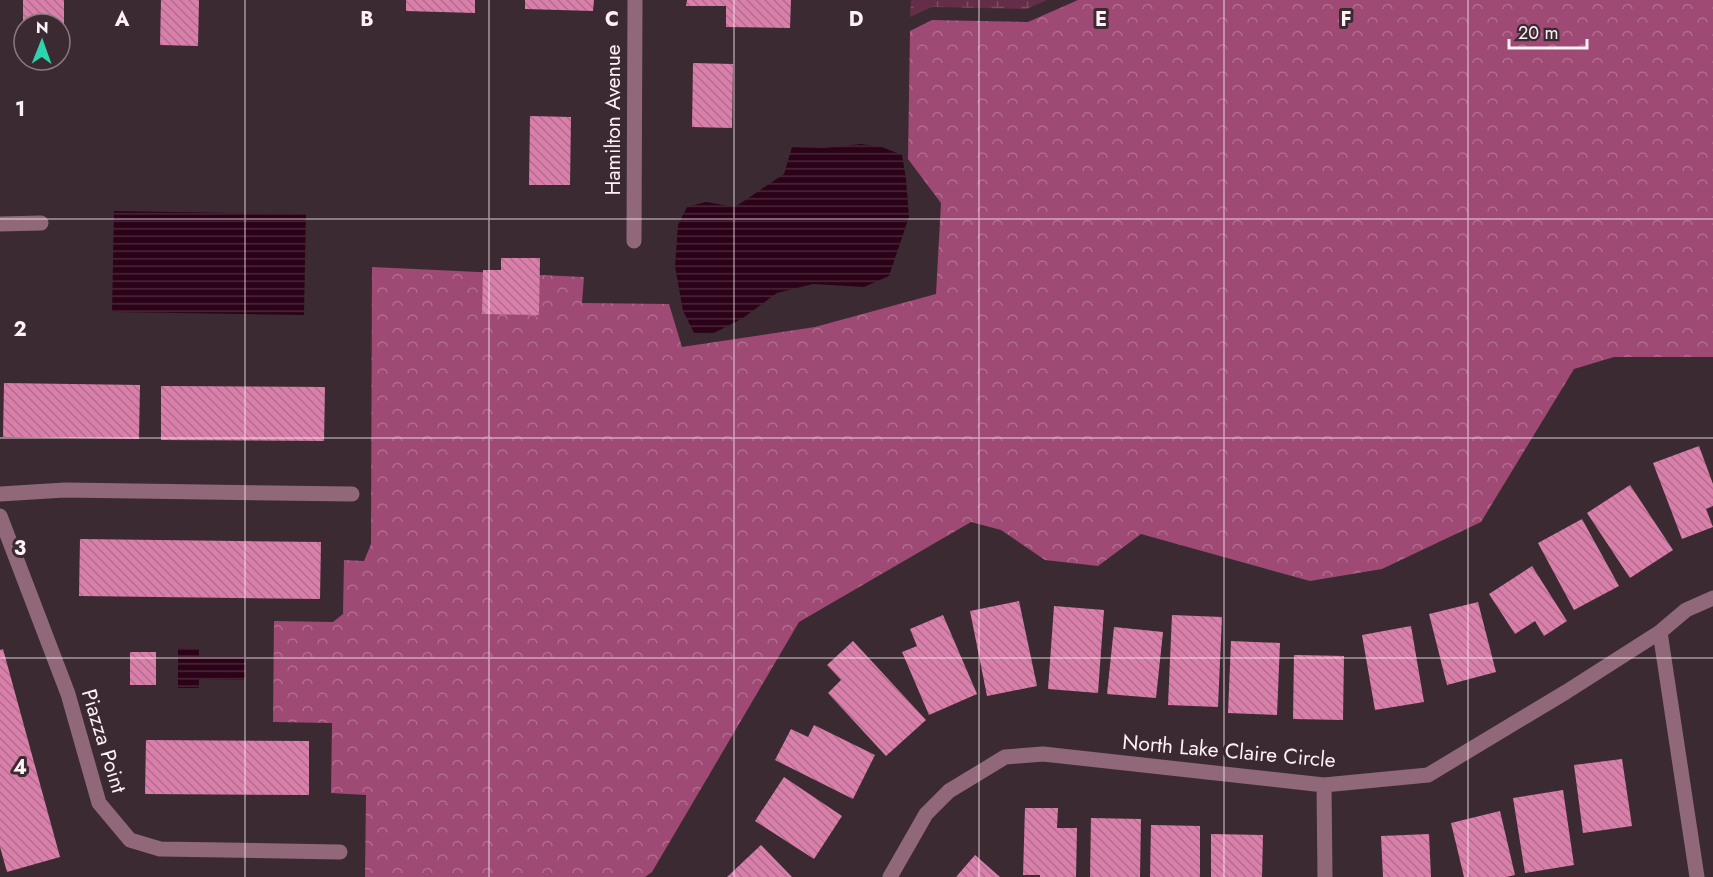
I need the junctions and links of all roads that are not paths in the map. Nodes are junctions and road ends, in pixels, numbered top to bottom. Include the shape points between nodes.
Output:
1 (635, 0) edge
2 (0, 224) edge
3 (41, 224) dead end
4 (634, 241) dead end
5 (0, 494) edge
6 (352, 495) dead end
7 (0, 516) edge
8 (1713, 598) edge
9 (1660, 632) junction
10 (1324, 785) junction
11 (340, 852) dead end
12 (890, 877) edge
13 (1324, 877) edge
14 (1697, 877) edge

1 - 4 street, Hamilton Avenue
2 - 3 street
5 - 6 street via 65,490
7 - 11 street, Piazza Point via 68,694 99,803 130,840 160,849
8 - 9 street, North Lake Claire Circle via 1686,610
9 - 10 street, North Lake Claire Circle via 1428,775
9 - 14 street
10 - 12 street, North Lake Claire Circle via 1043,754 1005,757 949,791 926,814
10 - 13 street

